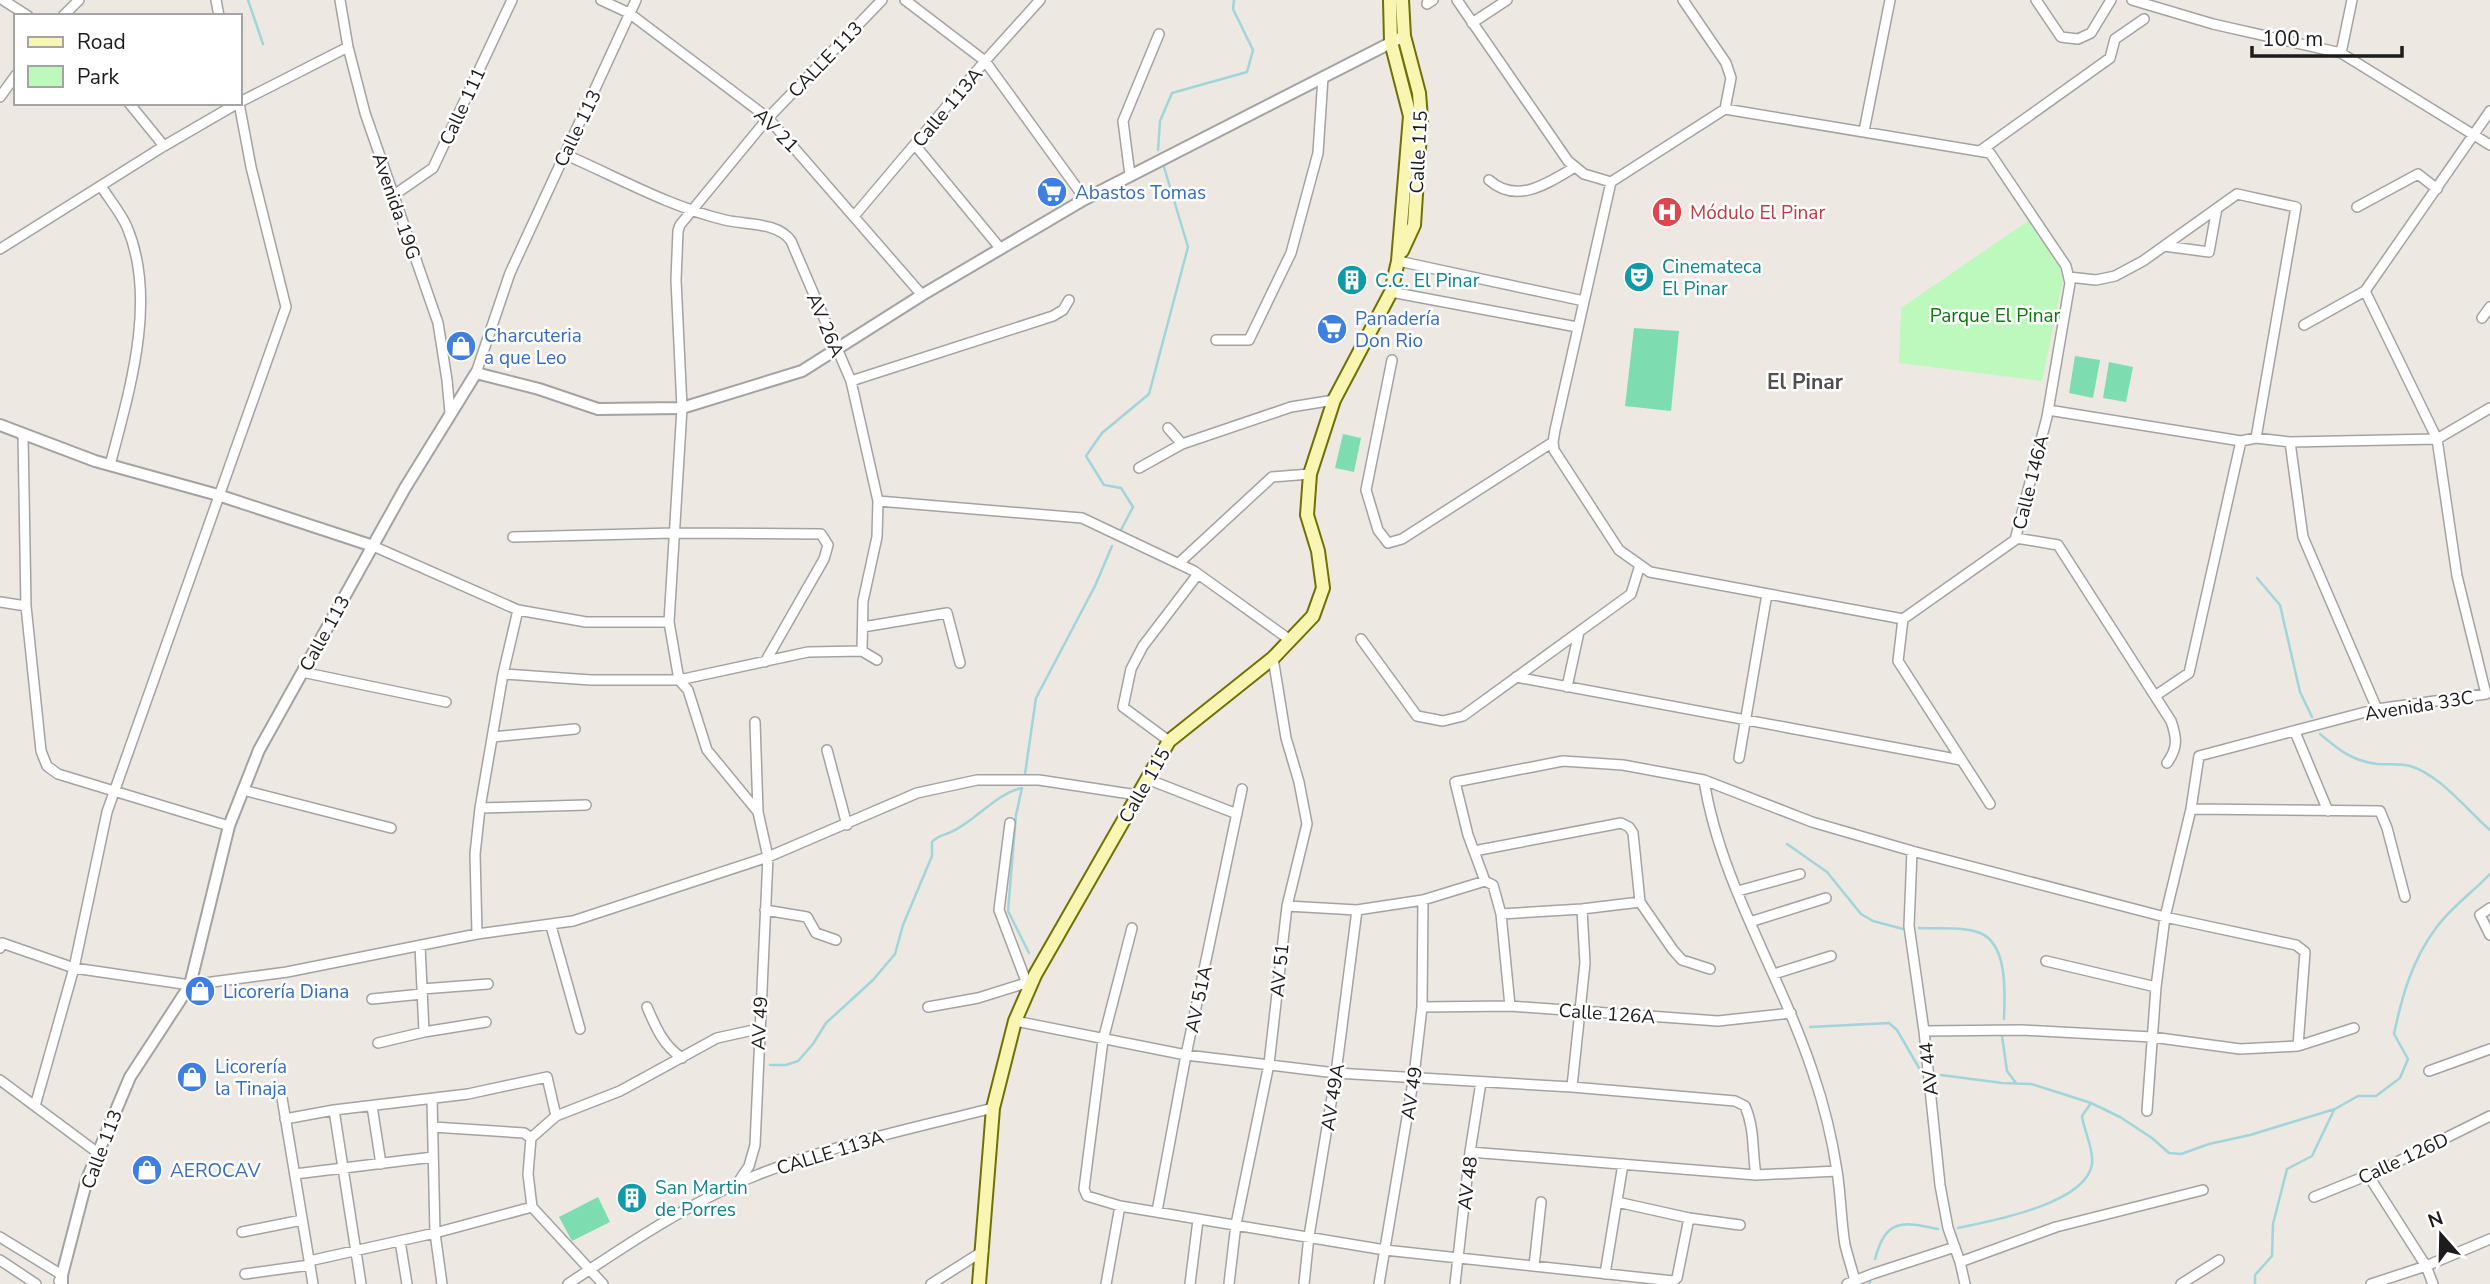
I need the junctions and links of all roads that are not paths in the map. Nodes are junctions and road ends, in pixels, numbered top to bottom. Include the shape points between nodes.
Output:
1 (3, 0) edge
2 (79, 0) edge
3 (340, 0) edge
4 (512, 0) edge
5 (601, 0) edge
6 (636, 0) edge
7 (883, 0) edge
8 (905, 0) edge
9 (1041, 0) edge
10 (1390, 0) edge
11 (1402, 0) edge
12 (1457, 0) edge
13 (1507, 0) edge
14 (1683, 0) edge
15 (1890, 0) edge
16 (2036, 0) edge
17 (2111, 0) edge
18 (2132, 0) edge
19 (2352, 0) edge
20 (629, 13) junction
21 (26, 14) edge
22 (65, 14) edge
23 (2144, 19) dead end
24 (1472, 23) junction
25 (1159, 34) dead end
26 (1404, 36) junction
27 (1391, 42) junction
28 (348, 47) junction
29 (2342, 52) junction
30 (985, 61) junction
31 (1323, 77) junction
32 (14, 78) edge
33 (0, 97) edge
34 (242, 101) edge
35 (131, 105) edge
36 (236, 105) edge
37 (239, 105) edge
38 (1725, 109) junction
39 (2490, 111) edge
40 (768, 118) junction
41 (1864, 131) junction
42 (2474, 135) junction
43 (915, 145) junction
44 (2490, 145) edge
45 (164, 146) junction
46 (1980, 152) junction
47 (564, 154) junction
48 (1575, 167) junction
49 (1130, 175) junction
50 (1489, 180) dead end
51 (1611, 182) junction
52 (101, 186) junction
53 (2437, 189) junction
54 (394, 195) junction
55 (1085, 199) junction
56 (2357, 207) dead end
57 (2217, 208) junction
58 (692, 210) junction
59 (855, 215) junction
60 (2164, 246) junction
61 (1000, 248) junction
62 (0, 249) edge
63 (1398, 261) junction
64 (2069, 277) junction
65 (2365, 291) junction
66 (1391, 292) junction
67 (922, 295) junction
68 (1069, 300) dead end
69 (1584, 301) junction
70 (2490, 307) edge
71 (2482, 318) dead end
72 (2304, 325) dead end
73 (1577, 327) junction
74 (1216, 340) dead end
75 (836, 350) junction
76 (1392, 360) dead end
77 (476, 373) junction
78 (851, 381) junction
79 (1334, 400) junction
80 (682, 408) junction
81 (2490, 408) edge
82 (2048, 410) junction
83 (450, 413) junction
84 (0, 425) edge
85 (1168, 428) dead end
86 (23, 433) junction
87 (2256, 438) junction
88 (2437, 439) junction
89 (2241, 441) junction
90 (1553, 442) junction
91 (2290, 442) junction
92 (1182, 444) junction
93 (110, 465) junction
94 (1139, 468) dead end
95 (1310, 474) junction
96 (218, 495) junction
97 (878, 501) junction
98 (673, 533) junction
99 (513, 537) dead end
100 (2016, 538) junction
101 (373, 546) junction
102 (1179, 563) junction
103 (1640, 565) junction
104 (1198, 574) junction
105 (1768, 594) junction
106 (0, 602) edge
107 (26, 606) junction
108 (517, 610) junction
109 (1903, 619) junction
110 (669, 622) junction
111 (863, 627) junction
112 (1579, 632) junction
113 (1361, 639) dead end
114 (1290, 640) junction
115 (862, 652) junction
116 (1273, 658) junction
117 (877, 660) dead end
118 (765, 662) junction
119 (960, 663) dead end
120 (302, 672) junction
121 (503, 674) junction
122 (1516, 677) junction
123 (679, 680) junction
124 (1567, 687) junction
125 (2155, 696) junction
126 (2488, 697) edge
127 (446, 702) dead end
128 (2377, 709) junction
129 (1746, 720) junction
130 (755, 722) dead end
131 (575, 729) dead end
132 (2295, 732) junction
133 (493, 737) junction
134 (1169, 741) junction
135 (827, 750) dead end
136 (1739, 758) dead end
137 (1962, 760) junction
138 (2167, 763) dead end
139 (1147, 779) junction
140 (1704, 780) junction
141 (1242, 789) dead end
142 (243, 790) junction
143 (113, 791) junction
144 (1137, 795) junction
145 (1990, 804) dead end
146 (586, 805) dead end
147 (480, 808) junction
148 (2191, 809) junction
149 (2328, 810) junction
150 (758, 812) junction
151 (1237, 814) junction
152 (1010, 823) dead end
153 (847, 825) junction
154 (229, 826) junction
155 (391, 828) dead end
156 (1474, 851) junction
157 (1912, 851) junction
158 (768, 857) junction
159 (1800, 874) dead end
160 (1485, 881) junction
161 (1738, 891) junction
162 (2405, 897) dead end
163 (1826, 898) dead end
164 (1423, 900) junction
165 (1640, 902) junction
166 (1287, 906) junction
167 (2490, 908) edge
168 (1582, 909) junction
169 (765, 910) junction
170 (1357, 910) junction
171 (1501, 914) junction
172 (2165, 918) junction
173 (1750, 922) junction
174 (551, 926) junction
175 (1132, 928) dead end
176 (477, 934) junction
177 (2490, 935) edge
178 (836, 940) dead end
179 (420, 945) junction
180 (0, 948) edge
181 (1831, 956) dead end
182 (2046, 961) dead end
183 (74, 968) junction
184 (1710, 969) dead end
185 (1774, 974) junction
186 (488, 984) dead end
187 (190, 985) junction
188 (1028, 986) junction
189 (2156, 987) junction
190 (422, 991) junction
191 (372, 999) dead end
192 (1510, 1006) junction
193 (647, 1007) dead end
194 (928, 1007) dead end
195 (1422, 1007) junction
196 (1578, 1011) junction
197 (1791, 1013) junction
198 (1015, 1021) junction
199 (486, 1022) dead end
200 (2354, 1028) dead end
201 (580, 1029) dead end
202 (758, 1029) junction
203 (1924, 1031) junction
204 (424, 1032) junction
205 (2152, 1037) junction
206 (1103, 1040) junction
207 (379, 1043) dead end
208 (2298, 1046) junction
209 (2490, 1049) edge
210 (1186, 1055) junction
211 (682, 1058) junction
212 (1269, 1064) junction
213 (2429, 1071) dead end
214 (1336, 1073) junction
215 (1414, 1076) junction
216 (0, 1080) edge
217 (1481, 1082) junction
218 (1572, 1087) junction
219 (281, 1092) dead end
220 (432, 1099) junction
221 (372, 1105) junction
222 (35, 1106) junction
223 (992, 1108) junction
224 (334, 1110) junction
225 (2147, 1111) dead end
226 (556, 1116) junction
227 (2490, 1116) edge
228 (285, 1119) junction
229 (433, 1127) junction
230 (531, 1139) junction
231 (1470, 1152) junction
232 (98, 1153) junction
233 (433, 1157) junction
234 (381, 1164) junction
235 (1623, 1164) junction
236 (343, 1168) junction
237 (1837, 1171) junction
238 (295, 1174) junction
239 (1756, 1175) junction
240 (2368, 1175) junction
241 (737, 1184) junction
242 (2203, 1190) dead end
243 (2314, 1197) dead end
244 (1541, 1202) dead end
245 (1617, 1202) junction
246 (1120, 1206) junction
247 (532, 1207) junction
248 (1157, 1211) junction
249 (1689, 1218) junction
250 (302, 1220) junction
251 (1198, 1220) junction
252 (1236, 1224) junction
253 (1740, 1225) dead end
254 (242, 1232) dead end
255 (435, 1233) junction
256 (1309, 1236) junction
257 (0, 1237) edge
258 (2490, 1238) edge
259 (400, 1241) junction
260 (1955, 1247) junction
261 (355, 1250) junction
262 (1385, 1250) junction
263 (984, 1251) junction
264 (1458, 1258) junction
265 (0, 1260) edge
266 (2219, 1260) dead end
267 (1960, 1262) junction
268 (309, 1263) junction
269 (1534, 1266) junction
270 (2426, 1266) junction
271 (591, 1269) junction
272 (245, 1274) dead end
273 (1605, 1274) junction
274 (61, 1281) edge
275 (1851, 1282) edge
276 (36, 1284) edge
277 (313, 1284) edge
278 (361, 1284) edge
279 (407, 1284) edge
280 (442, 1284) edge
281 (568, 1284) edge
282 (603, 1284) edge
283 (931, 1284) edge
284 (979, 1284) edge
285 (1106, 1284) edge
286 (1190, 1284) edge
287 (1229, 1284) edge
288 (1304, 1284) edge
289 (1379, 1284) edge
290 (1455, 1284) edge
291 (1965, 1284) edge
292 (2181, 1284) edge
293 (2371, 1284) edge
294 (2433, 1284) edge

1 - 21 street
2 - 22 street
3 - 28 street, Avenida 19G
4 - 54 street, Calle 111 via 433,168
5 - 20 street, AV 21
6 - 20 street, Calle 113
7 - 40 street, CALLE 113
8 - 30 street
9 - 30 street, Calle 113A
10 - 27 main road, Calle 115
11 - 26 main road, Calle 115
12 - 24 street
13 - 24 street
14 - 38 street via 1726,63 1731,78
15 - 41 street
16 - 17 street via 2061,37 2078,39 2091,33
18 - 29 street via 2213,24
19 - 29 street
20 - 40 street, AV 21
20 - 47 street, Calle 113
23 - 46 street via 2115,39 2110,58
24 - 48 street
25 - 49 street via 1123,121
26 - 27 street
26 - 63 main road, Calle 115 via 1421,118 1414,225
27 - 31 street
27 - 63 main road, Calle 115 via 1410,116
28 - 34 street
28 - 54 street, Avenida 19G
29 - 42 street
30 - 43 street, Calle 113A
30 - 55 street
31 - 49 street
31 - 74 street via 1318,153 1292,253 1249,341
32 - 33 street
35 - 45 street
36 - 45 street
37 - 96 street via 286,307
38 - 41 street
38 - 51 street
39 - 42 street
40 - 58 street, CALLE 113
40 - 59 street, AV 21
41 - 46 street
42 - 44 street
42 - 53 street
43 - 59 street, Calle 113A
43 - 61 street
45 - 52 street
46 - 64 street via 1990,153
47 - 58 street, AV 26A
47 - 77 street, Calle 113 via 510,273
48 - 50 street via 1542,186 1512,192
48 - 51 street
49 - 55 street
51 - 69 street
52 - 62 street
52 - 93 street via 126,225 136,256 139,293 138,345
53 - 56 street via 2418,174
53 - 65 street
54 - 83 street, Avenida 19G via 438,323
55 - 61 street
57 - 60 street
57 - 60 street via 2209,252
57 - 87 street via 2237,194 2296,207
58 - 75 street, AV 26A via 786,234
58 - 80 street, CALLE 113 via 678,228 677,243
59 - 67 street, AV 21
60 - 64 street via 2115,276
61 - 67 street
63 - 66 main road, Calle 115
63 - 69 street
64 - 82 street, Calle 146A
65 - 72 street
65 - 88 street, Avenida 33C
66 - 73 street
66 - 79 main road, Calle 115
67 - 75 street
68 - 78 street via 1053,316
69 - 73 street
70 - 71 street
73 - 90 street
75 - 78 street, AV 26A
75 - 80 street via 802,371
76 - 90 street via 1366,490 1378,530 1388,543
77 - 80 street via 598,408
77 - 83 street, Calle 113
78 - 97 street, AV 26A
79 - 92 street via 1291,407
79 - 95 main road, Calle 115
80 - 98 street, CALLE 113
81 - 88 street
82 - 89 street
82 - 100 street, Calle 146A
83 - 101 street, Calle 113
84 - 86 street
85 - 92 street
86 - 93 street
86 - 107 street
87 - 89 street
87 - 91 street
88 - 91 street
88 - 126 street, Avenida 33C via 2457,576
89 - 125 street via 2189,673
90 - 103 street via 1619,550
91 - 128 street via 2303,537
92 - 94 street
93 - 96 street
95 - 102 street via 1272,477
95 - 114 main road, Calle 115 via 1307,515 1323,588 1313,616
96 - 101 street
96 - 143 street
97 - 102 street via 1075,516
97 - 111 street, AV 26A
98 - 99 street
98 - 110 street, CALLE 113
98 - 118 street via 814,533 825,538 824,559
100 - 109 street, Calle 146A
100 - 125 street via 2058,545
101 - 108 street
101 - 120 street, Calle 113
102 - 104 street
103 - 105 street via 1650,572
103 - 112 street via 1631,594
104 - 114 street
104 - 134 street via 1130,669 1124,707
105 - 109 street
105 - 129 street
106 - 107 street
107 - 143 street via 41,751 47,766 58,774
108 - 110 street via 586,622
108 - 121 street
109 - 137 street via 1898,661
110 - 123 street, CALLE 113
111 - 115 street, AV 26A
111 - 119 street via 947,613
112 - 122 street
112 - 124 street
113 - 122 street via 1417,716 1443,721 1462,716
114 - 116 main road, Calle 115
115 - 117 street
115 - 118 street via 808,652
116 - 134 main road, Calle 115
116 - 166 street, AV 51 via 1307,824
118 - 123 street
120 - 127 street
120 - 142 street, Calle 113 via 259,750
121 - 123 street
121 - 133 street
122 - 124 street
123 - 150 street, CALLE 113 via 688,690 707,750
124 - 129 street
125 - 138 street via 2177,737 2176,751
126 - 128 street, Avenida 33C
128 - 132 street, Avenida 33C
129 - 136 street
129 - 137 street
130 - 150 street, AV 49
131 - 133 street
132 - 148 street, Avenida 33C via 2199,756
132 - 149 street
133 - 147 street
134 - 139 main road, Calle 115
135 - 153 street
137 - 145 street
139 - 144 main road, Calle 115
139 - 151 street
140 - 156 street via 1623,765 1563,761 1455,782
140 - 157 street via 1812,822
140 - 161 street via 1710,815
141 - 151 street, AV 51A
142 - 154 street, Calle 113
142 - 155 street
143 - 154 street
143 - 183 street
144 - 153 street via 1039,780 978,780 917,793
144 - 188 main road, Calle 115
146 - 147 street
147 - 176 street via 475,854
148 - 149 street
148 - 172 street, Avenida 33C
149 - 162 street via 2379,811
150 - 158 street, AV 49
151 - 210 street, AV 51A
152 - 188 street via 999,910
153 - 158 street
154 - 187 street, Calle 113
156 - 160 street
156 - 165 street via 1621,823 1633,833
157 - 172 street
157 - 203 street, AV 44 via 1909,926
158 - 169 street, AV 49
158 - 174 street
159 - 161 street
160 - 164 street
160 - 171 street via 1493,885
161 - 173 street
163 - 173 street
164 - 170 street
164 - 195 street, AV 49
165 - 168 street
165 - 184 street via 1682,960
166 - 170 street
166 - 212 street, AV 51
167 - 177 street via 2480,915
168 - 171 street
168 - 196 street via 1585,963
169 - 178 street via 807,918 816,933
169 - 202 street, AV 49
170 - 214 street, AV 49A
171 - 192 street
172 - 189 street, Avenida 33C
172 - 208 street via 2296,945 2305,952
173 - 185 street
174 - 176 street
174 - 201 street
175 - 206 street
176 - 179 street
179 - 187 street via 287,972
179 - 190 street
180 - 183 street via 2,943
181 - 185 street
182 - 189 street
183 - 187 street
183 - 222 street
185 - 197 street
186 - 190 street
187 - 232 street, Calle 113 via 130,1077
188 - 194 street
188 - 198 main road, Calle 115
189 - 205 street, Avenida 33C
190 - 191 street
190 - 204 street
192 - 195 street, Calle 126A
192 - 196 street, Calle 126A
193 - 211 street via 657,1031
195 - 215 street, AV 49
196 - 197 street, Calle 126A via 1718,1021
196 - 218 street
197 - 237 street via 1824,1109
198 - 206 street
198 - 223 main road, Calle 115
199 - 204 street
200 - 208 street
202 - 211 street via 717,1038
202 - 241 street, AV 49 via 755,1145
203 - 205 street via 2021,1030
203 - 260 street, AV 44 via 1940,1185
204 - 207 street
205 - 208 street via 2240,1049
205 - 225 street, Avenida 33C
206 - 210 street
206 - 246 street via 1084,1189 1087,1196
209 - 213 street
210 - 212 street
210 - 248 street, AV 51A
211 - 226 street via 620,1091
212 - 214 street
212 - 252 street, AV 51
214 - 215 street
214 - 256 street, AV 49A
215 - 217 street
215 - 262 street, AV 49
216 - 222 street
217 - 218 street
217 - 231 street, AV 48
218 - 239 street via 1735,1101 1745,1106 1755,1144
219 - 228 street
220 - 221 street
220 - 226 street via 547,1077
220 - 229 street
221 - 224 street
221 - 234 street
222 - 232 street
223 - 241 street, CALLE 113A via 855,1143
223 - 263 main road, Calle 115
224 - 228 street
224 - 236 street
226 - 230 street
227 - 240 street, Calle 126D
228 - 238 street
229 - 230 street via 524,1133
229 - 233 street
230 - 247 street via 528,1174
231 - 235 street
231 - 264 street, AV 48
232 - 274 street, Calle 113
233 - 234 street
233 - 255 street
234 - 236 street
235 - 239 street
235 - 245 street
236 - 238 street
236 - 261 street
237 - 239 street
237 - 275 street
238 - 250 street
240 - 243 street, Calle 126D
240 - 270 street
241 - 271 street, CALLE 113A
242 - 267 street via 2056,1227
244 - 269 street
245 - 249 street
245 - 273 street
246 - 248 street
246 - 285 street
247 - 255 street
247 - 271 street
248 - 251 street
249 - 253 street
249 - 273 street via 1674,1281
250 - 254 street
250 - 268 street
251 - 252 street
251 - 286 street
252 - 256 street
252 - 287 street, AV 51
255 - 259 street
255 - 280 street
256 - 262 street
256 - 288 street, AV 49A
257 - 274 street
258 - 270 street
259 - 261 street
259 - 279 street
260 - 267 street, AV 44
260 - 275 street
261 - 268 street
261 - 278 street
262 - 264 street
262 - 289 street, AV 49
263 - 283 street
263 - 284 main road, Calle 115
264 - 269 street
264 - 290 street, AV 48
265 - 276 street
266 - 292 street
267 - 291 street, AV 44
268 - 272 street
268 - 277 street
269 - 273 street
270 - 293 street
270 - 294 street
271 - 281 street, CALLE 113A
271 - 282 street

